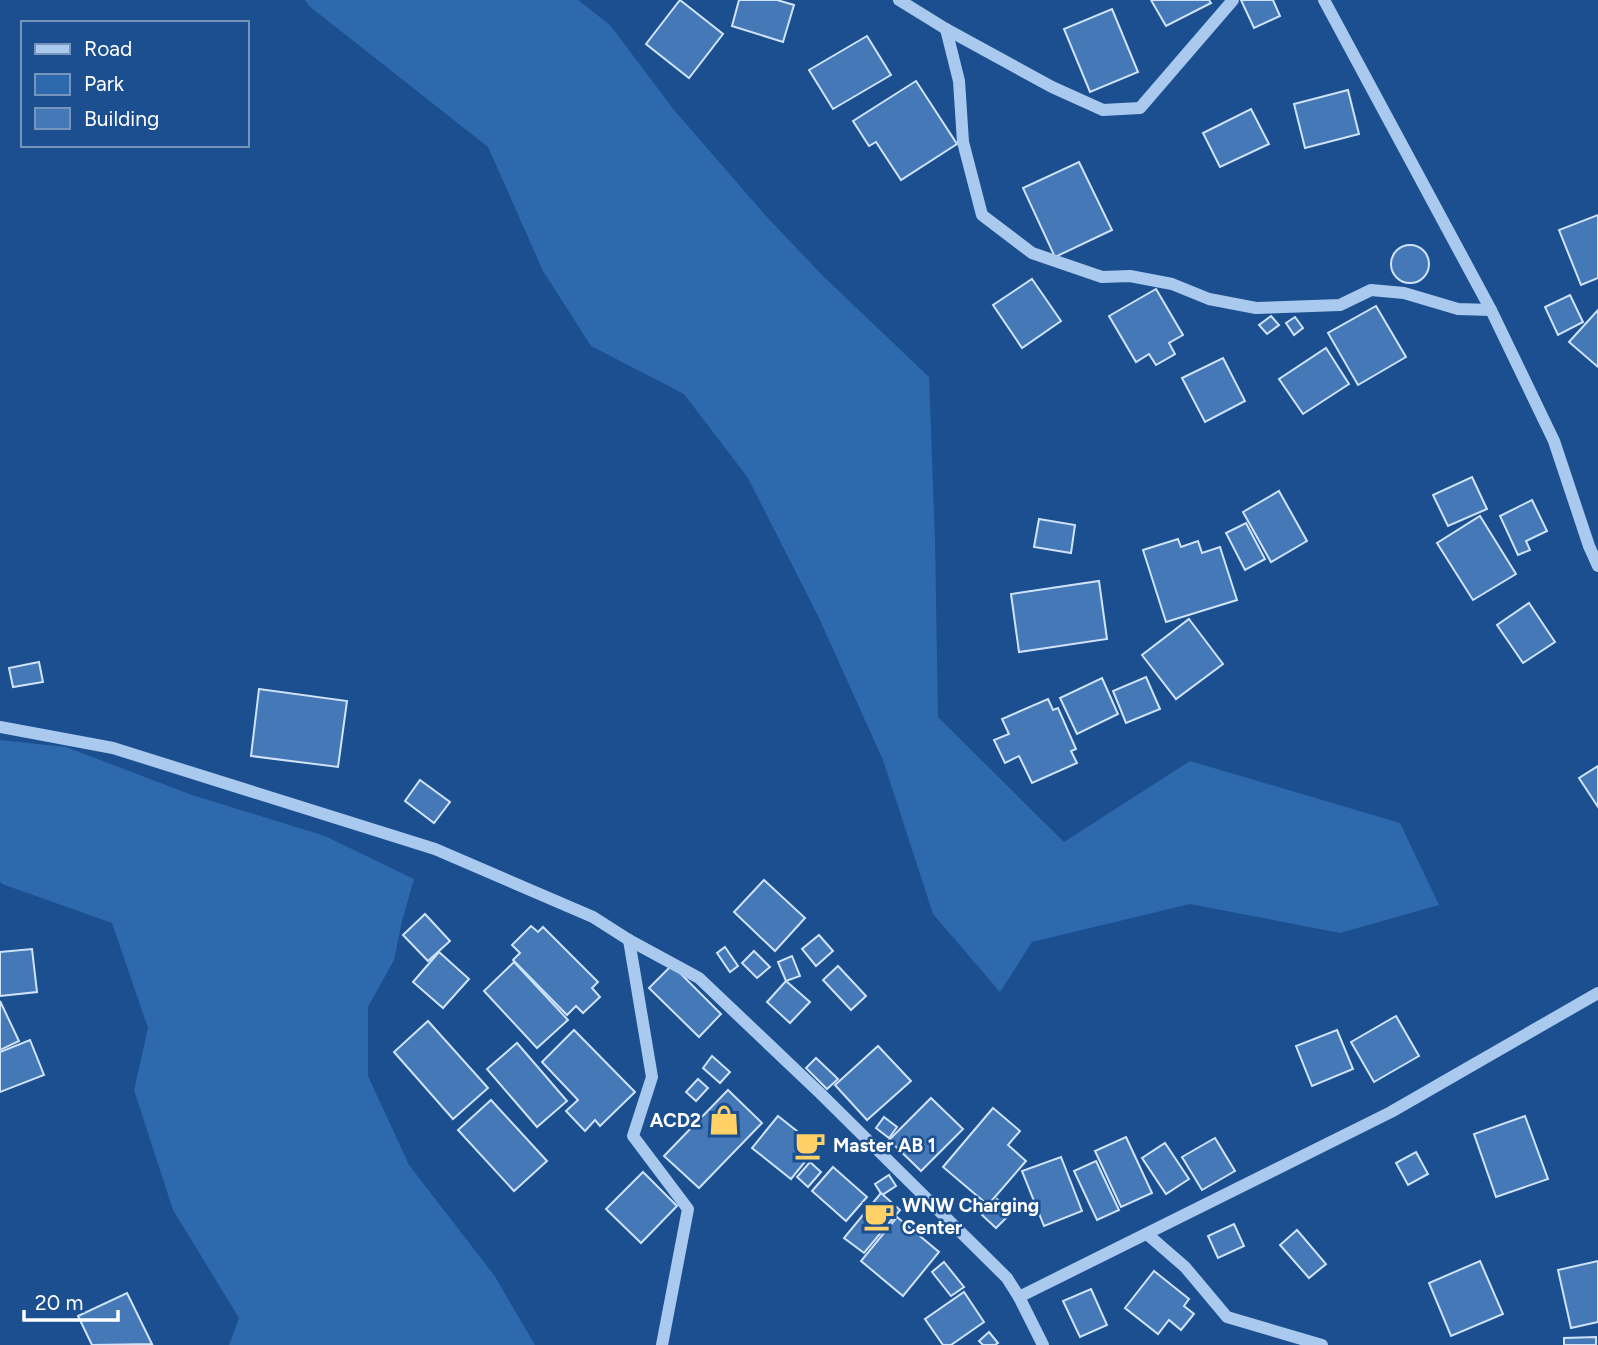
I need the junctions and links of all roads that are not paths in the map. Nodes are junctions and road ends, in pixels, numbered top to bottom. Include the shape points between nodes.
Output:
1 (899, 0) edge
2 (1233, 0) edge
3 (1324, 0) edge
4 (946, 29) junction
5 (1491, 310) junction
6 (1598, 566) edge
7 (0, 727) edge
8 (629, 940) junction
9 (1598, 993) edge
10 (1147, 1234) junction
11 (1019, 1297) junction
12 (662, 1345) edge
13 (1043, 1345) edge
14 (1322, 1345) edge

1 - 4 street
2 - 4 street via 1140,108 1103,110
3 - 5 street
4 - 5 street via 959,82 963,142 982,215 1032,253 1102,277 1130,276 1171,284 1209,299 1256,308 1340,305 1371,290 1404,293 1458,309
5 - 6 street via 1554,442
7 - 8 street via 113,748 435,849 593,917
8 - 11 street via 699,978 1007,1278
8 - 12 street via 652,1077 633,1136 688,1209
9 - 10 street via 1391,1112
10 - 11 street
10 - 14 street via 1185,1267 1227,1317
11 - 13 street

